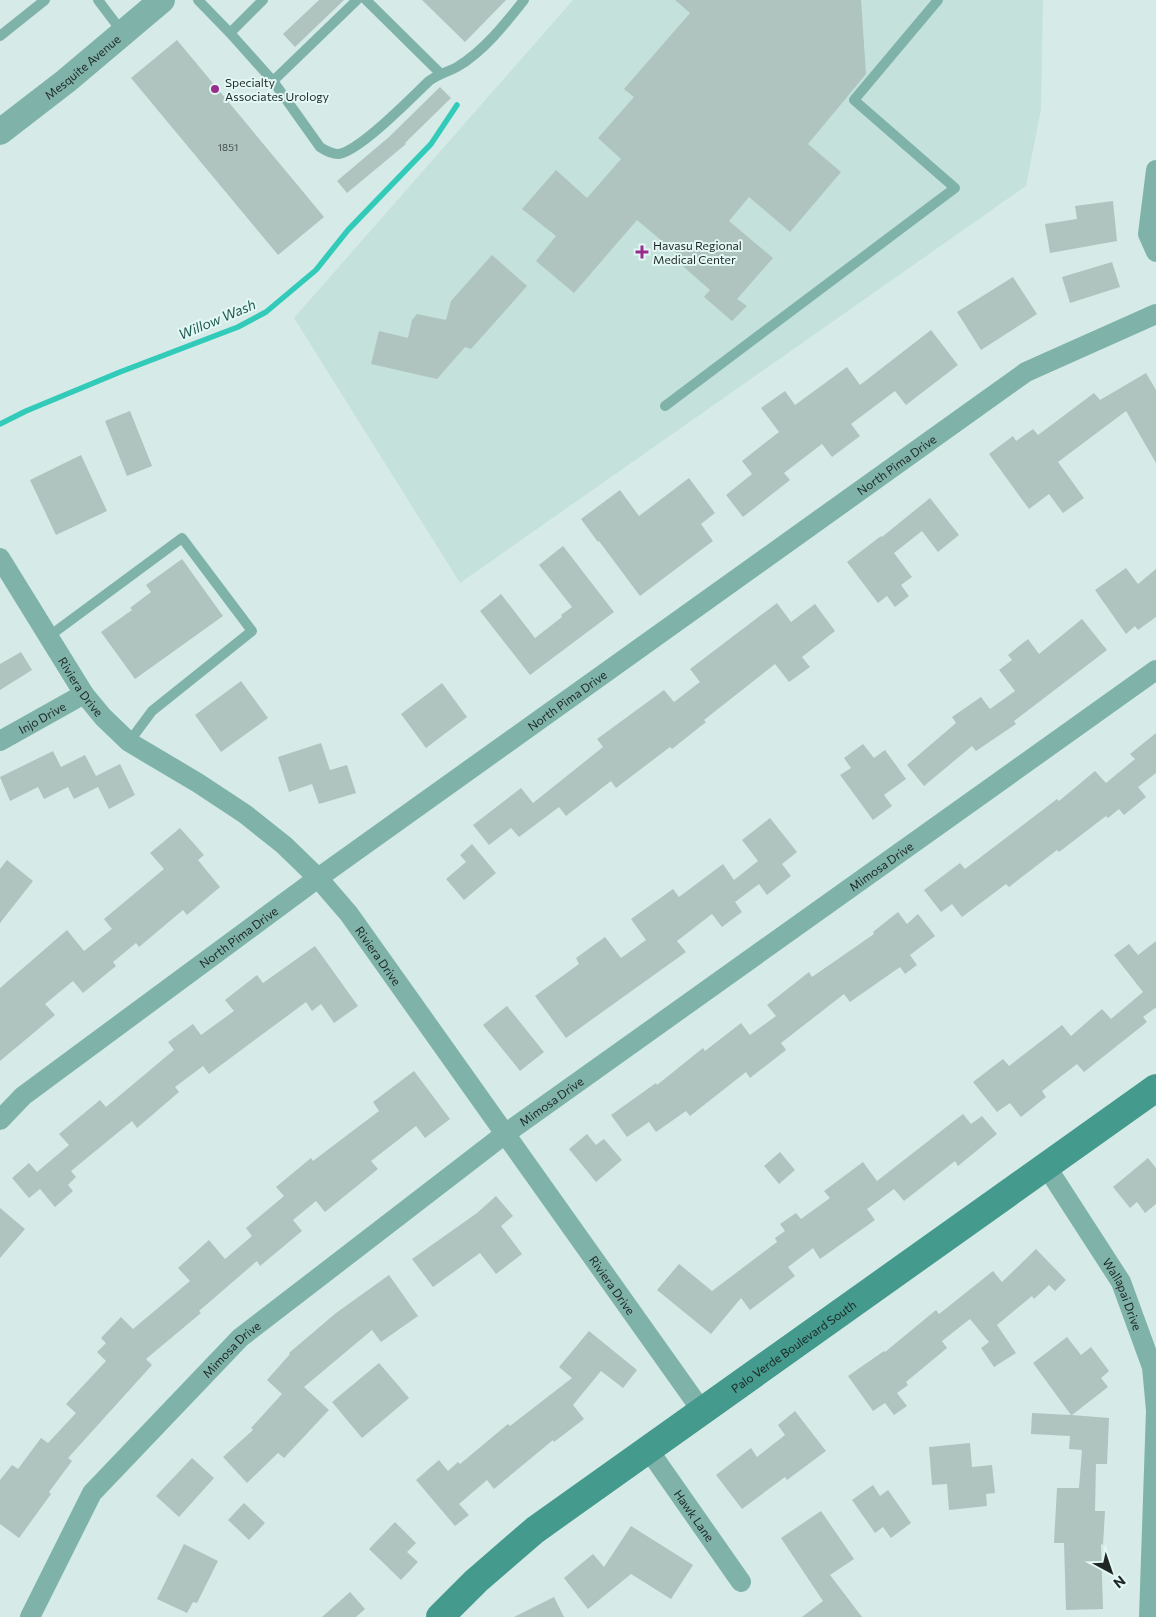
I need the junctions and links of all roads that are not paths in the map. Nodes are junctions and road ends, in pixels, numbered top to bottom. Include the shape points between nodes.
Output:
1 (45, 0) edge
2 (98, 0) edge
3 (162, 0) edge
4 (198, 0) edge
5 (262, 0) edge
6 (357, 0) edge
7 (366, 0) edge
8 (524, 0) edge
9 (938, 0) edge
10 (230, 33) junction
11 (124, 34) junction
12 (0, 36) edge
13 (440, 73) junction
14 (273, 81) junction
15 (0, 132) edge
16 (1156, 170) edge
17 (1156, 252) edge
18 (1156, 314) edge
19 (665, 406) dead end
20 (0, 558) edge
21 (48, 637) junction
22 (1156, 670) edge
23 (84, 694) junction
24 (0, 742) edge
25 (130, 742) junction
26 (318, 878) junction
27 (1156, 1088) edge
28 (0, 1120) edge
29 (505, 1134) junction
30 (1046, 1166) junction
31 (1154, 1367) edge
32 (702, 1411) junction
33 (648, 1449) junction
34 (740, 1582) dead end
35 (30, 1617) edge
36 (440, 1617) edge
37 (1149, 1617) edge

1 - 12 lane
2 - 11 lane
3 - 11 street, Mesquite Avenue
4 - 10 lane
5 - 10 lane
6 - 14 lane
7 - 13 lane
8 - 13 lane via 477,53 456,68
9 - 19 lane via 854,100 955,188
10 - 14 lane
11 - 15 street, Mesquite Avenue
13 - 14 lane via 364,140 339,154 320,147
16 - 17 street via 1148,234
18 - 26 street, North Pima Drive via 1026,372
20 - 21 street, Riviera Drive
21 - 23 street, Riviera Drive
21 - 25 lane via 182,538 252,631 152,711
22 - 29 street, Mimosa Drive
23 - 24 street, Injo Drive
23 - 25 street, Riviera Drive
25 - 26 street, Riviera Drive via 245,814
26 - 28 street, North Pima Drive via 23,1096
26 - 29 street, Riviera Drive via 349,914
27 - 30 main road, Palo Verde Boulevard South
29 - 32 street, Riviera Drive
29 - 35 street, Mimosa Drive via 240,1338 92,1493
30 - 31 street, Wallapai Drive via 1121,1282
30 - 32 main road, Palo Verde Boulevard South
31 - 37 street, Wallapai Drive via 1156,1410
32 - 33 main road, Palo Verde Boulevard South
33 - 34 street, Hawk Lane
33 - 36 main road, Palo Verde Boulevard South via 535,1530

